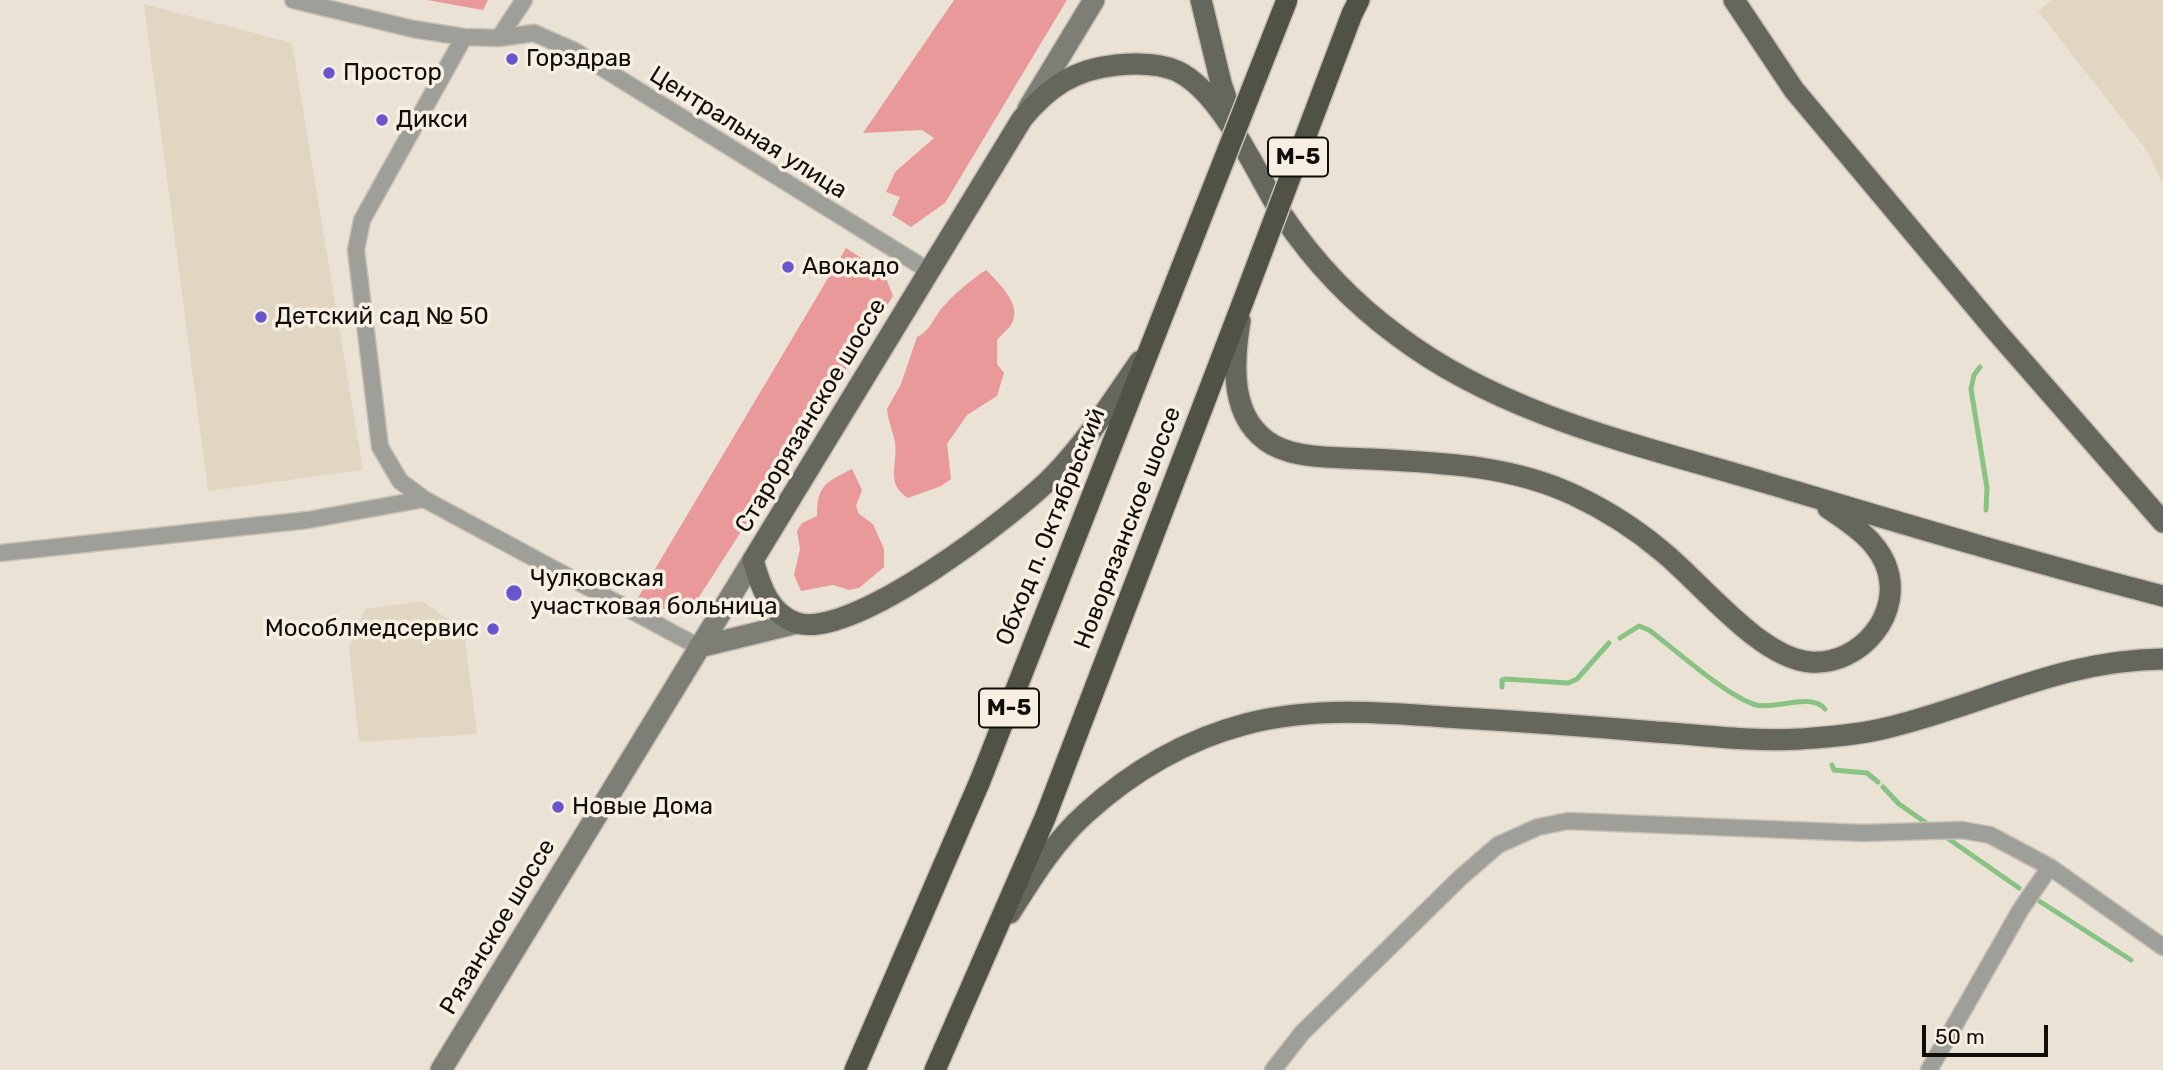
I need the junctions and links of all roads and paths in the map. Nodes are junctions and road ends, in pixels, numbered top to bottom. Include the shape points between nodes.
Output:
1 (293, 0) edge
2 (524, 0) edge
3 (1094, 0) edge
4 (1201, 0) edge
5 (1287, 0) edge
6 (1734, 0) edge
7 (1356, 7) edge
8 (464, 37) junction
9 (499, 38) junction
10 (1022, 119) junction
11 (1252, 163) junction
12 (929, 271) junction
13 (1244, 299) junction
14 (1153, 342) junction
15 (1809, 495) junction
16 (424, 499) junction
17 (2163, 522) edge
18 (0, 553) edge
19 (754, 560) junction
20 (2091, 578) junction
21 (2163, 596) edge
22 (2163, 607) edge
23 (797, 623) junction
24 (699, 647) junction
25 (2163, 659) edge
26 (2050, 867) junction
27 (993, 938) junction
28 (2163, 947) edge
29 (441, 1070) edge
30 (855, 1070) edge
31 (935, 1070) edge
32 (1273, 1070) edge
33 (1929, 1070) edge

1 - 8 street, Центральная улица
2 - 9 street
3 - 10 main road
4 - 11 main road via 1221,83
5 - 14 highway, Обход п. Октябрьский / М-5, bridge
6 - 17 main road via 1794,90
7 - 13 highway, Новорязанское шоссе / М-5, bridge
8 - 9 street, Центральная улица
8 - 16 street via 362,220 356,250 380,447 400,481
9 - 12 street, Центральная улица via 534,33 575,51
10 - 11 main road, Старорязанское шоссе via 1050,89 1084,71 1133,64 1163,66 1188,78 1201,91
10 - 12 main road, Старорязанское шоссе
11 - 15 main road via 1318,264 1378,320 1443,366 1570,424
12 - 19 main road, Старорязанское шоссе
13 - 15 main road via 1236,383 1242,410 1255,431 1273,445 1316,455 1495,470 1573,494 1661,551 1771,649 1809,662 1844,656 1874,635 1889,602 1890,583 1872,542
13 - 27 highway, Новорязанское шоссе / М-5 via 1045,818
14 - 23 main road via 1104,414 1054,475 965,548 920,580 866,608 828,620
14 - 30 highway, Обход п. Октябрьский / М-5 via 980,781
15 - 20 main road
16 - 18 street via 308,520
16 - 24 street
19 - 23 main road via 766,596
19 - 24 main road, Рязанское шоссе
20 - 21 main road
20 - 22 main road
23 - 24 main road
24 - 29 main road, Рязанское шоссе
25 - 27 main road via 2129,659 2067,670 1885,729 1799,739 1392,713 1300,715 1248,723 1163,756 1119,785 1051,850
26 - 28 street
26 - 32 street via 1990,835 1962,830 1863,833 1567,821 1538,827 1498,845 1460,878 1302,1033
26 - 33 street
27 - 31 highway, Новорязанское шоссе / М-5

